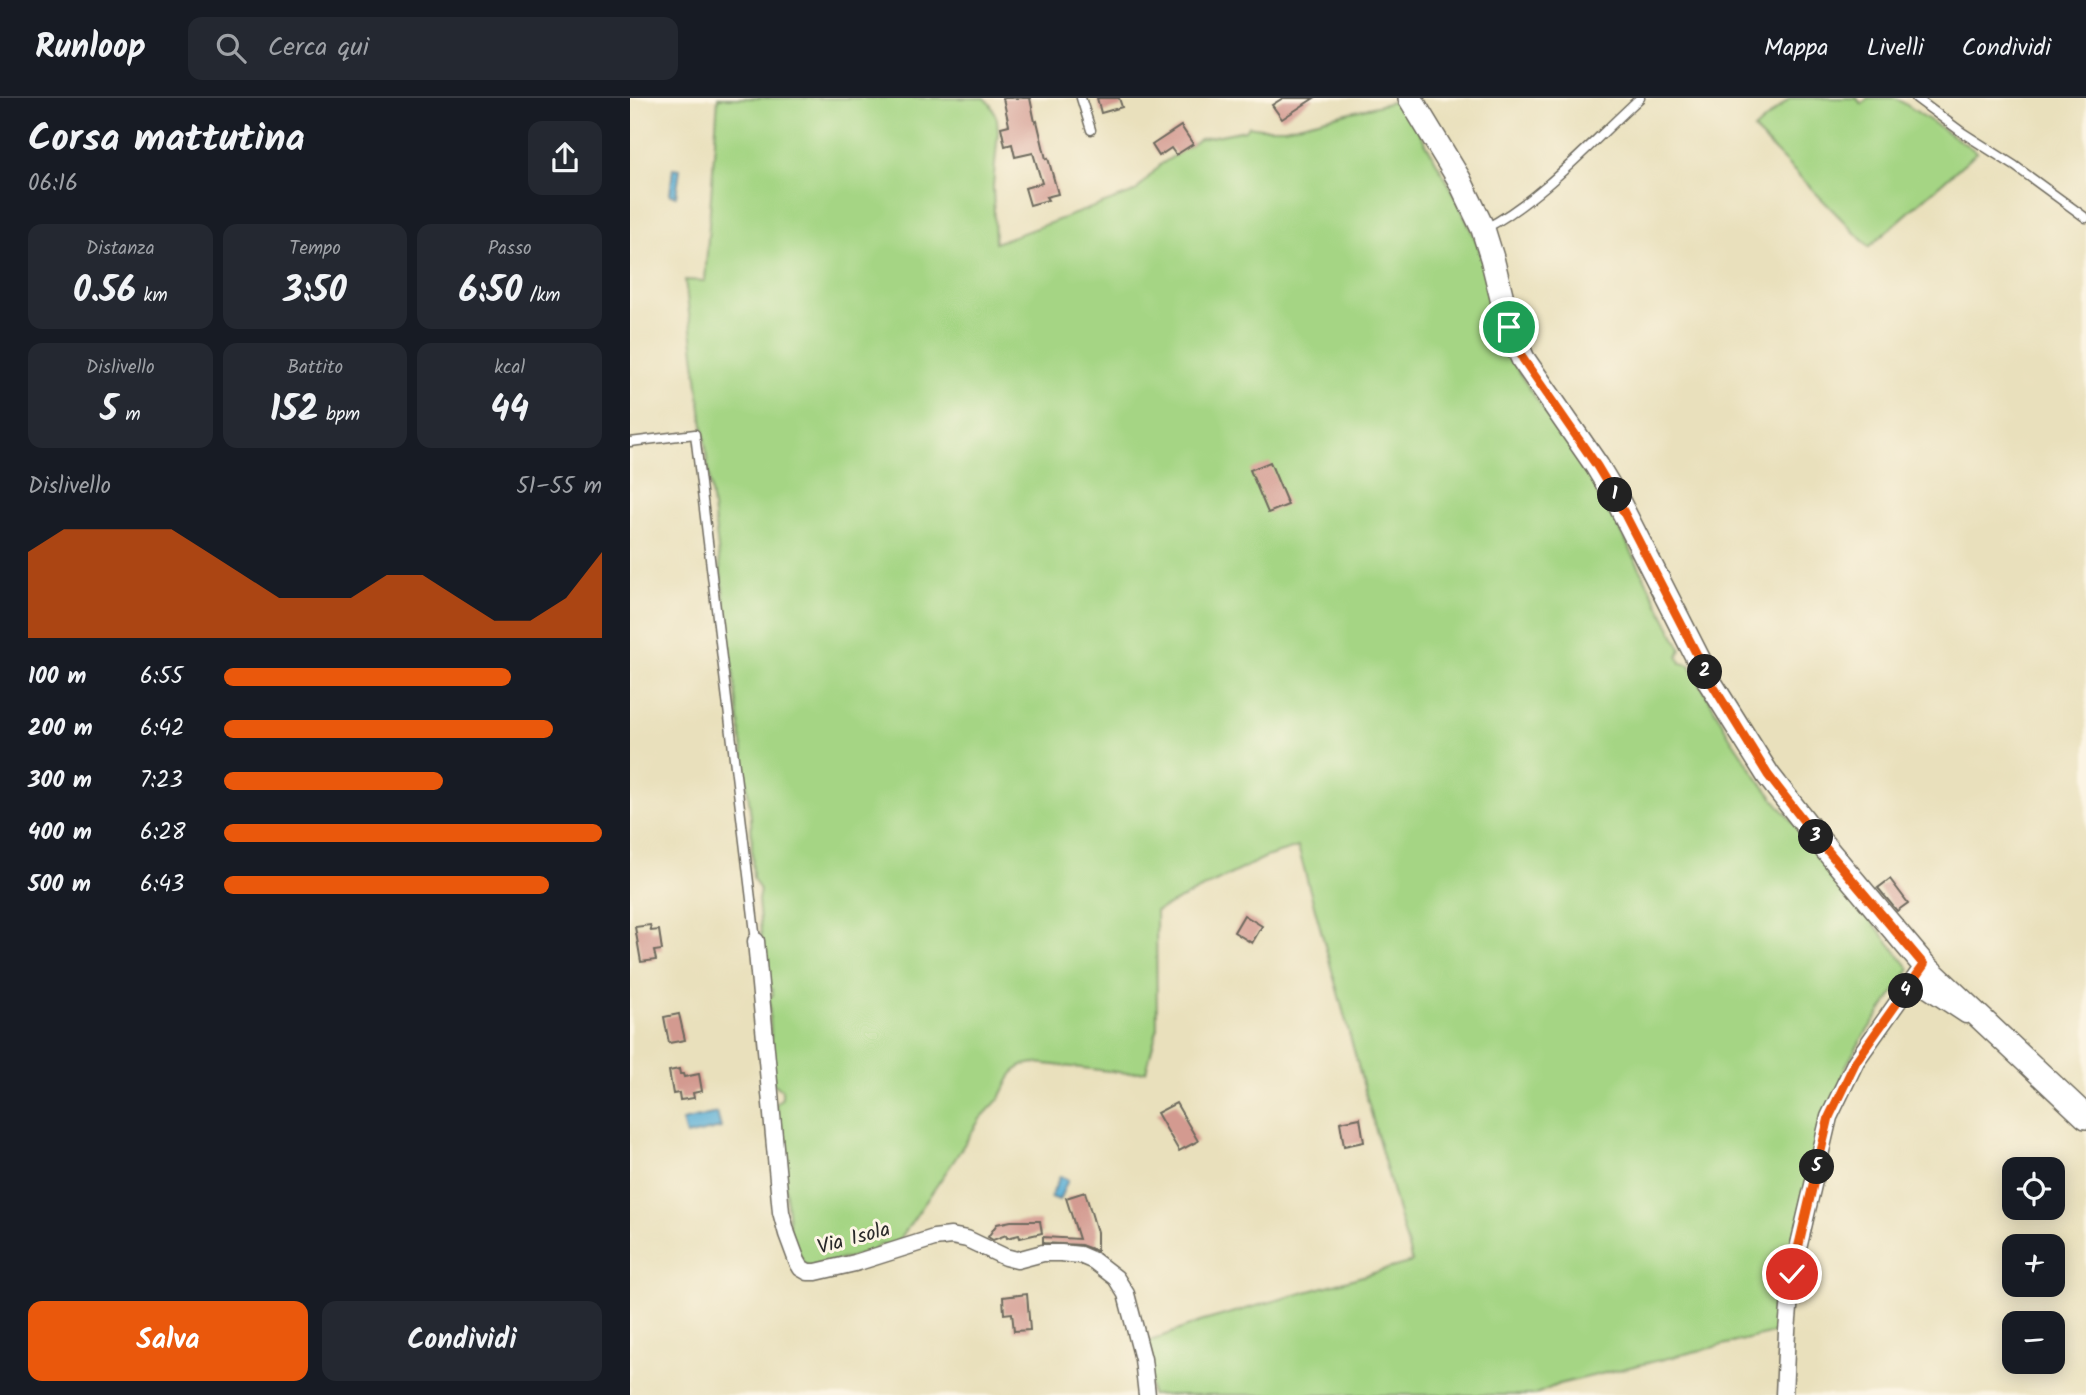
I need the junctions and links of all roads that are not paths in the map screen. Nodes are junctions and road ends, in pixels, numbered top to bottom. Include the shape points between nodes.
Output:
1 (1081, 98) edge
2 (1410, 98) edge
3 (1640, 98) edge
4 (1916, 98) edge
5 (1091, 130) dead end
6 (2086, 218) edge
7 (1483, 229) junction
8 (630, 442) edge
9 (756, 941) joint
10 (1924, 965) junction
11 (1910, 985) junction
12 (2000, 1037) junction
13 (2086, 1117) edge
14 (1147, 1395) edge
15 (1784, 1395) edge

1 - 5 lane
2 - 7 street
3 - 7 lane via 1548,183
4 - 6 lane
7 - 10 street via 1509,327 1523,359 1618,501 1735,723 1817,838
8 - 9 lane via 695,434
9 - 14 street, Via Isola via 781,1212 801,1268 816,1272 951,1237 1017,1260 1044,1254 1080,1255 1116,1278 1126,1294
10 - 11 street
10 - 12 street
11 - 12 street via 1925,988
11 - 15 street via 1856,1061 1829,1117 1792,1274
12 - 13 street

